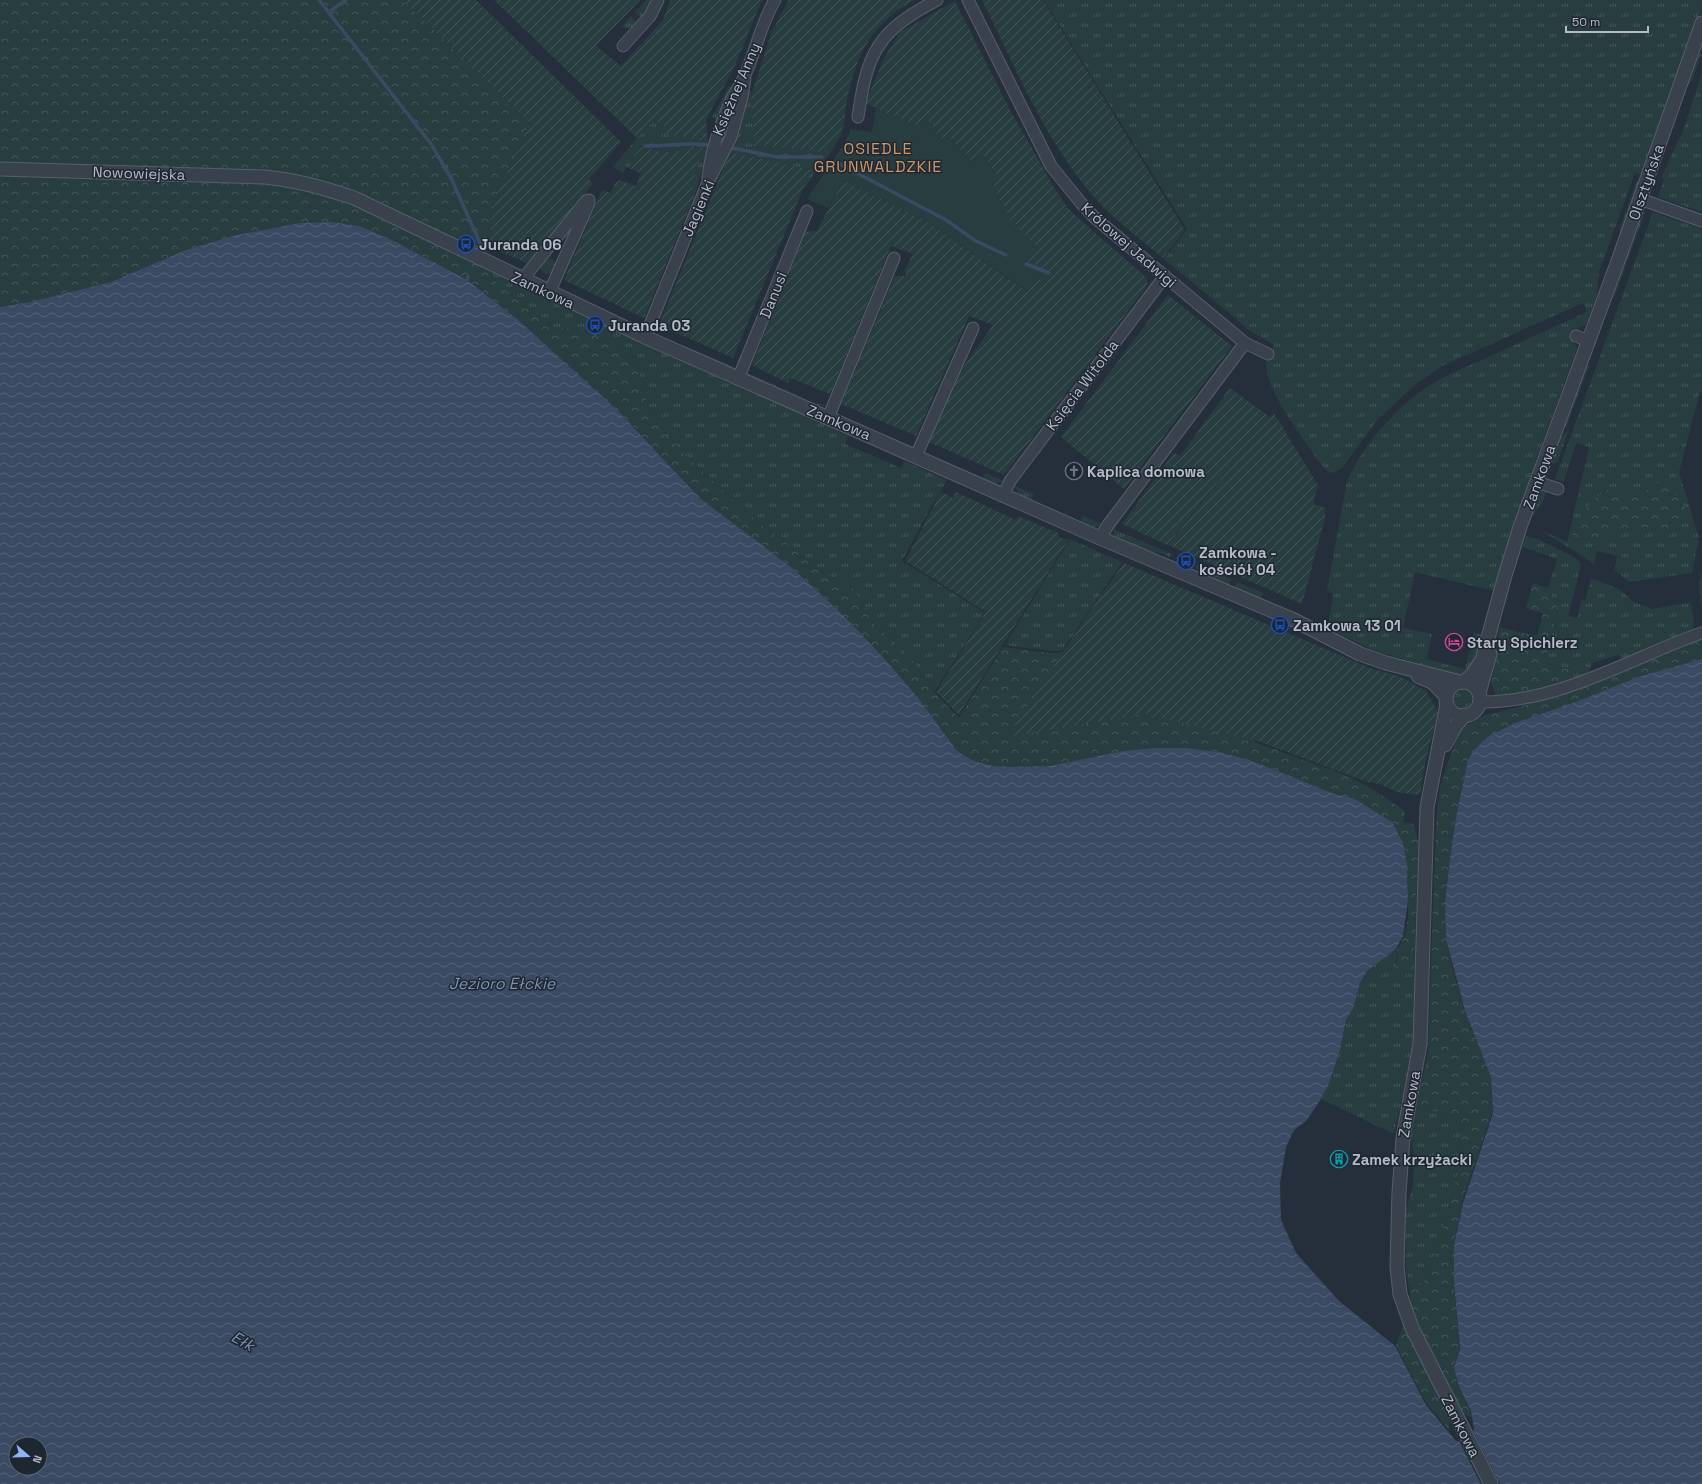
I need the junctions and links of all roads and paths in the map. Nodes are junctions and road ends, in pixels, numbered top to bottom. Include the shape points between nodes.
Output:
1 (658, 0) edge
2 (775, 0) edge
3 (937, 0) edge
4 (968, 0) edge
5 (1702, 23) edge
6 (1699, 42) edge
7 (623, 46) dead end
8 (744, 77) joint
9 (858, 117) dead end
10 (0, 169) edge
11 (278, 178) joint
12 (1640, 199) junction
13 (807, 211) dead end
14 (1702, 221) edge
15 (894, 258) dead end
16 (1165, 276) junction
17 (522, 280) junction
18 (549, 293) junction
19 (973, 328) dead end
20 (1576, 336) dead end
21 (645, 337) junction
22 (1589, 341) junction
23 (1245, 343) junction
24 (1268, 354) dead end
25 (738, 379) junction
26 (828, 418) junction
27 (916, 456) junction
28 (1537, 482) junction
29 (1558, 489) dead end
30 (1003, 496) junction
31 (1100, 538) junction
32 (1494, 615) junction
33 (1701, 633) dead end
34 (1400, 667) junction
35 (1462, 682) junction
36 (1479, 698) junction
37 (1447, 700) junction
38 (1465, 715) junction
39 (1433, 776) junction
40 (1490, 1484) edge

1 - 7 street via 650,16
2 - 8 street, Księżnej Anny
3 - 9 street via 908,16 883,39 866,72
4 - 16 street, Królowej Jadwigi via 1051,166 1095,218
5 - 6 street, Olsztyńska
6 - 12 street, Olsztyńska
8 - 21 street, Jagienki via 742,97 731,137 708,182
10 - 11 street, Nowowiejska
11 - 17 street, Zamkowa via 313,185 354,198
12 - 14 street
12 - 22 street, Olsztyńska
13 - 25 street, Danusi
15 - 26 street
16 - 23 street, Królowej Jadwigi
16 - 30 street, Księcia Witolda via 1010,481
17 - 18 street, Zamkowa
17 - 18 street via 589,200
18 - 21 street, Zamkowa
19 - 27 street
20 - 22 street
21 - 25 street, Zamkowa
22 - 28 street, Zamkowa
23 - 24 street, Królowej Jadwigi
23 - 31 street
25 - 26 street, Zamkowa
26 - 27 street, Zamkowa
27 - 30 street, Zamkowa
28 - 29 street
28 - 32 street, Zamkowa via 1511,554
30 - 31 street, Zamkowa
31 - 34 street, Zamkowa via 1294,620 1360,654
32 - 35 street, Zamkowa via 1482,660 1472,675
32 - 36 street, Zamkowa via 1489,662
33 - 36 street via 1545,694 1502,702
34 - 35 street, Zamkowa
34 - 37 street, Zamkowa via 1432,682
35 - 36 street via 1471,683
35 - 37 street via 1451,687
36 - 38 street via 1476,710
37 - 38 street via 1456,714
37 - 39 street, Zamkowa
38 - 39 street, Zamkowa via 1452,731
39 - 40 street, Zamkowa via 1427,808 1420,1044 1403,1138 1397,1267 1405,1312

